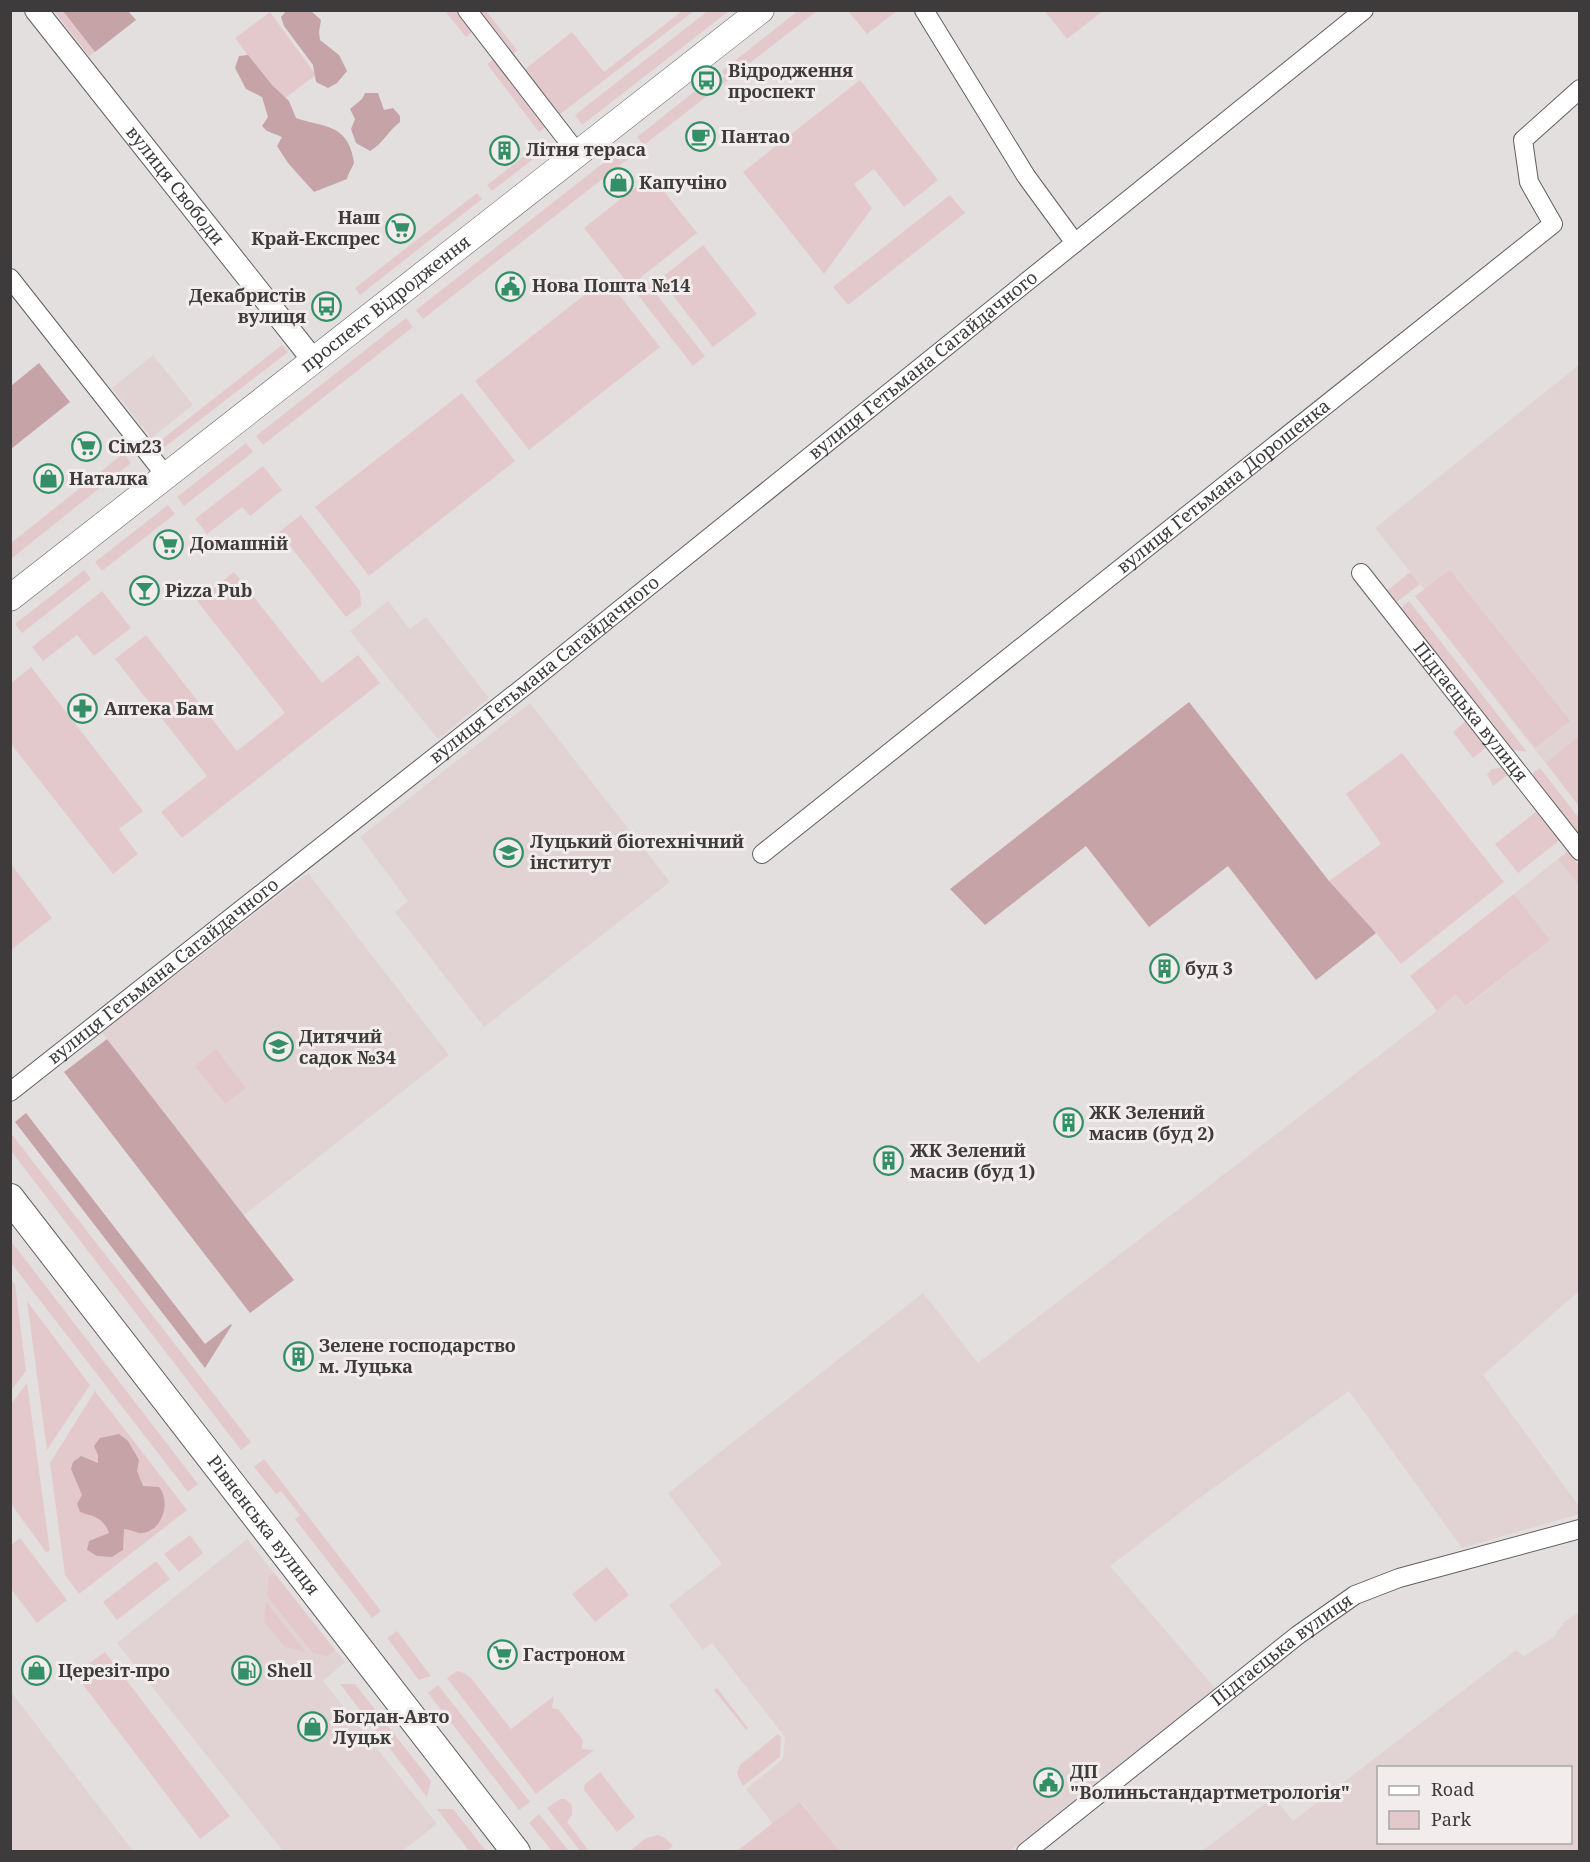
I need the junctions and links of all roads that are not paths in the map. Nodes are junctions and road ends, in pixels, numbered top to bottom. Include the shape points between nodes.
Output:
1 (36, 10) edge
2 (467, 10) edge
3 (761, 10) edge
4 (924, 10) edge
5 (1364, 10) edge
6 (1580, 89) edge
7 (578, 154) junction
8 (1076, 243) junction
9 (10, 278) edge
10 (314, 361) junction
11 (166, 476) junction
12 (1361, 573) dead end
13 (10, 598) edge
14 (1580, 851) edge
15 (762, 854) dead end
16 (10, 1092) edge
17 (10, 1198) edge
18 (1580, 1529) edge
19 (516, 1851) edge
20 (1026, 1851) edge

1 - 10 street, вулиця Свободи
2 - 7 street
3 - 7 main road, проспект Відродження
4 - 8 street via 1026,176
5 - 8 street, вулиця Гетьмана Сагайдачного
6 - 15 street, вулиця Гетьмана Дорошенка via 1523,140 1529,182 1553,224
7 - 10 main road, проспект Відродження
8 - 16 street, вулиця Гетьмана Сагайдачного via 438,755
9 - 11 street
10 - 11 main road, проспект Відродження
11 - 13 main road, проспект Відродження
12 - 14 street, Підгаєцька вулиця
17 - 19 main road, Рівненська вулиця
18 - 20 street, Підгаєцька вулиця via 1399,1578 1355,1595 1298,1635

